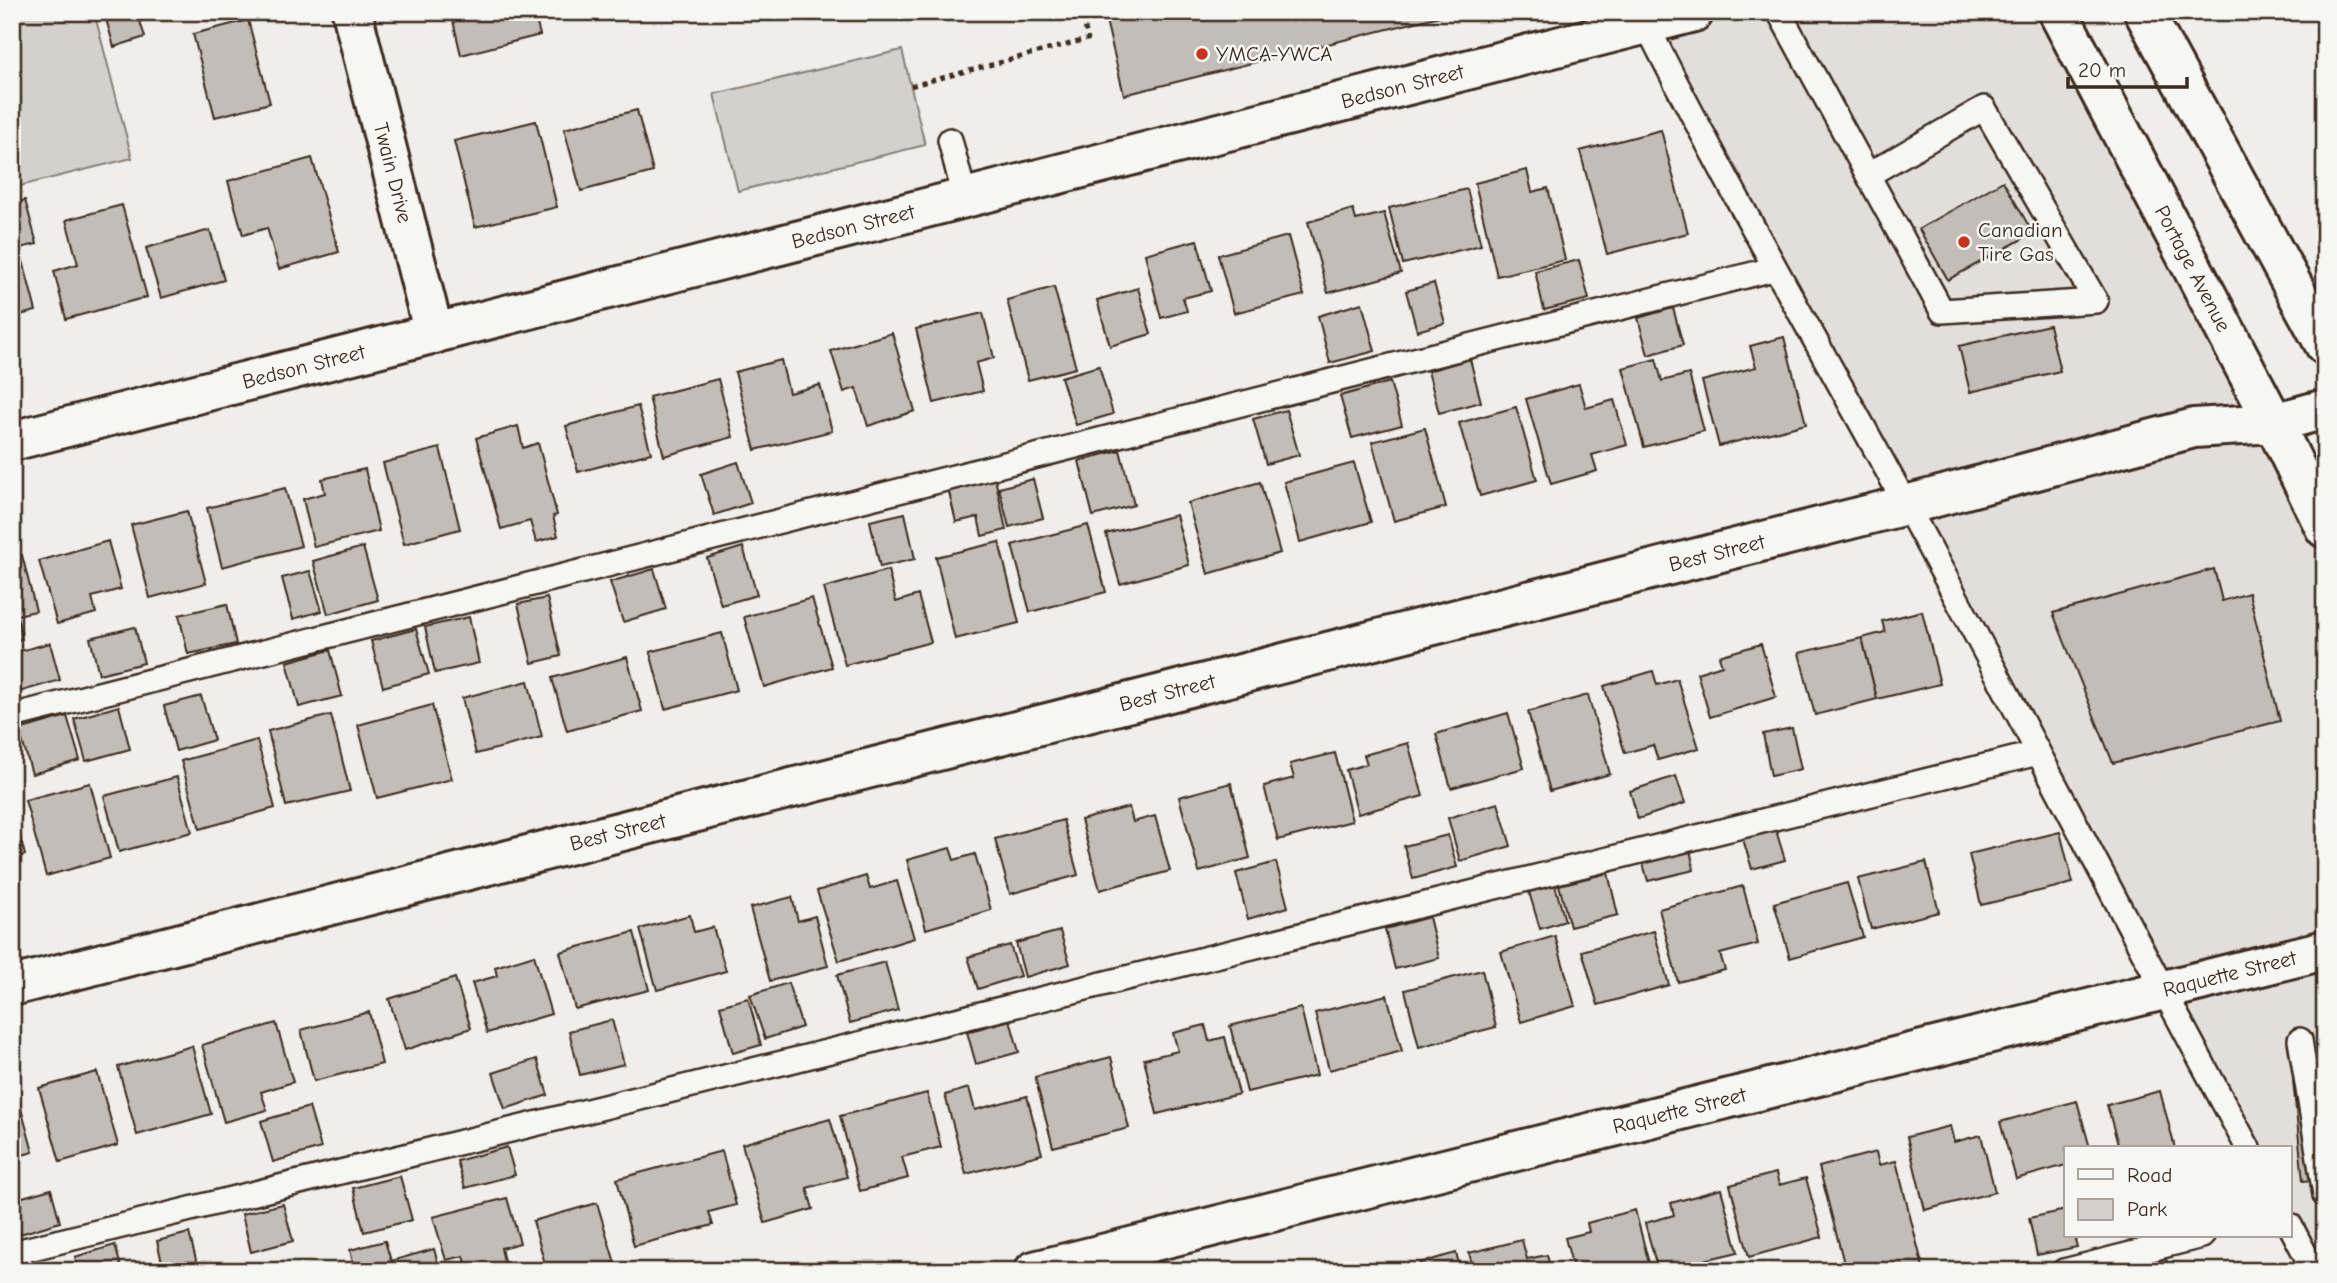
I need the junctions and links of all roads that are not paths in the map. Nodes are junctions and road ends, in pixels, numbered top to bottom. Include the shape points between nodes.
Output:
1 (352, 12) edge
2 (1694, 12) edge
3 (1779, 12) edge
4 (2058, 12) edge
5 (2144, 12) edge
6 (1646, 24) junction
7 (950, 140) dead end
8 (1868, 175) junction
9 (965, 198) junction
10 (1773, 269) junction
11 (433, 334) junction
12 (2325, 345) edge
13 (2325, 409) edge
14 (2274, 423) junction
15 (12, 441) edge
16 (1906, 505) junction
17 (2325, 528) edge
18 (12, 716) edge
19 (2038, 753) junction
20 (2325, 950) edge
21 (12, 986) edge
22 (2161, 991) junction
23 (2300, 1040) dead end
24 (2247, 1146) edge
25 (2325, 1195) edge
26 (2292, 1229) edge
27 (2194, 1238) edge
28 (12, 1253) edge
29 (1034, 1271) edge
30 (2064, 1271) edge
31 (2314, 1271) edge

1 - 11 main road, Twain Drive
2 - 6 main road, Bedson Street
3 - 8 lane
4 - 14 main road, Portage Avenue
5 - 12 main road
6 - 9 main road, Bedson Street
6 - 10 lane
7 - 9 lane
8 - 8 lane via 1942,311 2096,301 1984,108
9 - 11 main road, Bedson Street
10 - 16 lane
10 - 18 lane
11 - 15 main road, Bedson Street
13 - 14 main road, Best Street
14 - 16 main road, Best Street via 2194,428
14 - 17 main road, Portage Avenue
16 - 19 lane
16 - 21 main road, Best Street
19 - 22 lane
19 - 28 lane
20 - 22 main road, Raquette Street
22 - 24 lane
22 - 29 main road, Raquette Street
23 - 25 lane
26 - 31 lane
27 - 30 lane

